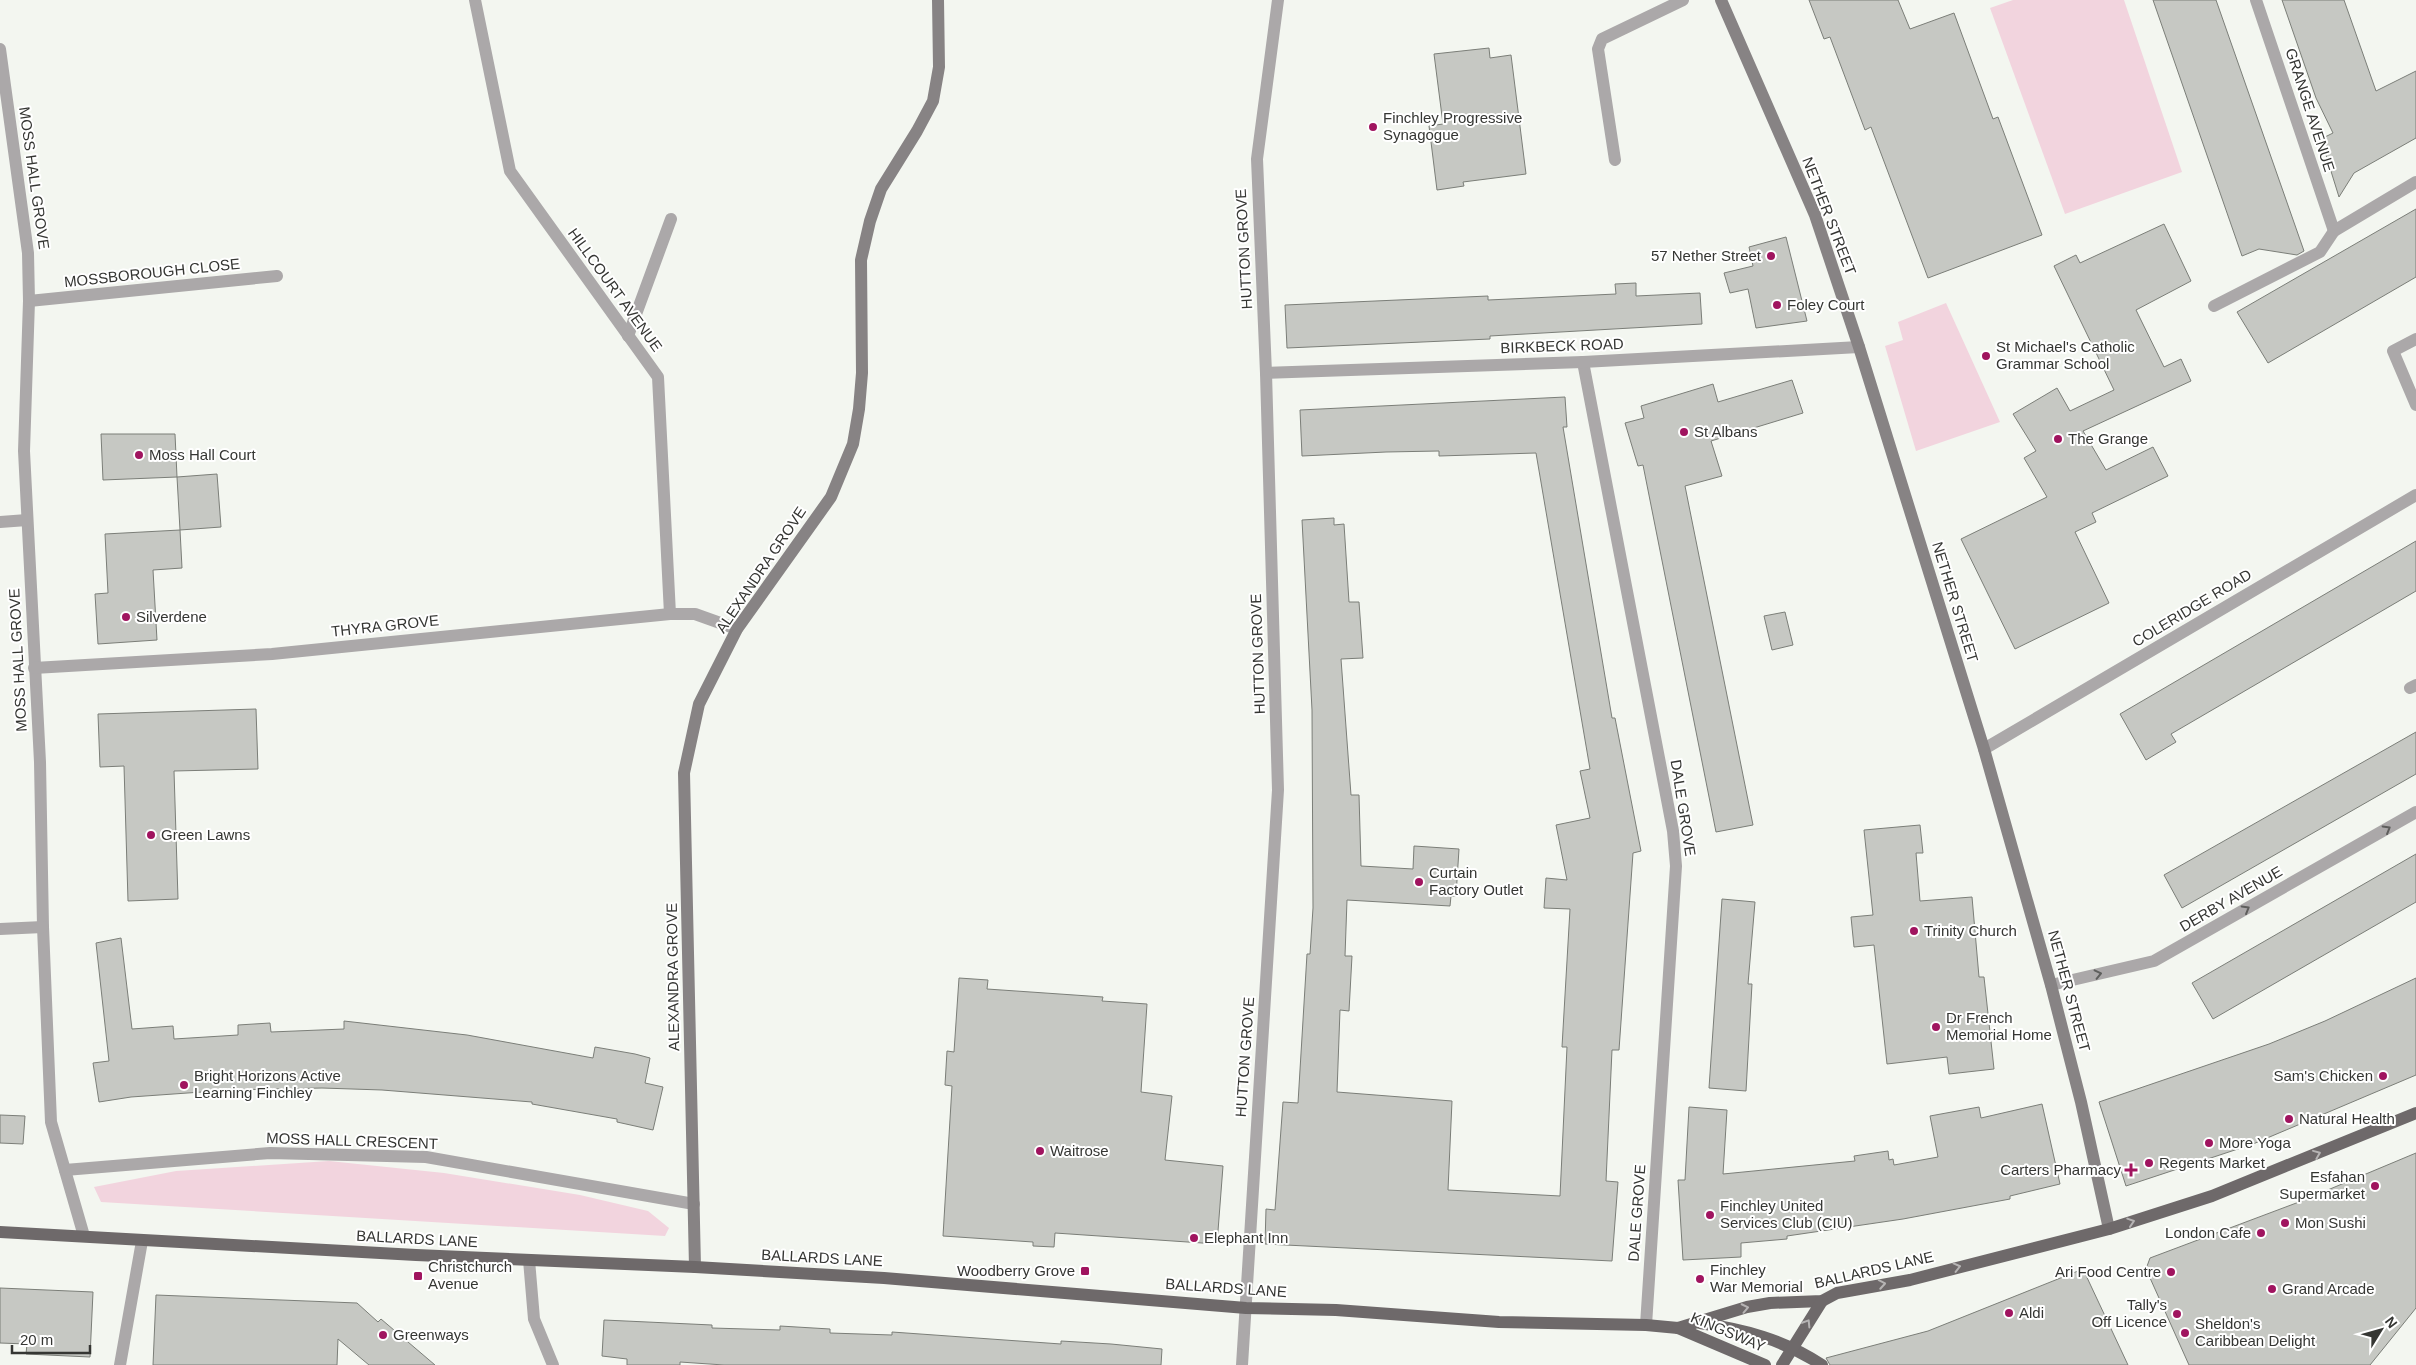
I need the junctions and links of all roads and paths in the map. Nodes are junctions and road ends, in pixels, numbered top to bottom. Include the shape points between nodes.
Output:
1 (475, 0) edge
2 (938, 0) edge
3 (1278, 0) edge
4 (1683, 0) edge
5 (1721, 0) edge
6 (2256, 0) edge
7 (0, 49) edge
8 (1616, 160) dead end
9 (2416, 182) edge
10 (671, 219) dead end
11 (2334, 231) junction
12 (277, 276) dead end
13 (29, 301) junction
14 (2214, 306) dead end
15 (628, 336) junction
16 (2416, 340) edge
17 (1859, 347) junction
18 (1583, 362) junction
19 (1266, 373) junction
20 (2416, 405) edge
21 (2416, 495) edge
22 (27, 520) junction
23 (0, 522) edge
24 (670, 614) junction
25 (737, 629) junction
26 (34, 668) junction
27 (1984, 749) junction
28 (2416, 812) edge
29 (43, 927) junction
30 (0, 929) edge
31 (2051, 985) junction
32 (2416, 1113) edge
33 (65, 1170) junction
34 (694, 1204) junction
35 (2109, 1230) junction
36 (0, 1232) edge
37 (84, 1236) junction
38 (142, 1241) junction
39 (530, 1260) junction
40 (695, 1267) junction
41 (1822, 1301) junction
42 (1246, 1308) junction
43 (1698, 1322) junction
44 (1646, 1325) junction
45 (1678, 1328) junction
46 (1793, 1347) junction
47 (120, 1365) edge
48 (552, 1365) edge
49 (1242, 1365) edge
50 (1765, 1365) edge
51 (1782, 1365) edge
52 (1822, 1365) edge

1 - 15 street, HILLCOURT AVENUE via 510,171
2 - 25 street, ALEXANDRA GROVE via 939,67 933,101 881,189 861,260 862,373 860,409 853,444 831,497
3 - 19 street, HUTTON GROVE via 1257,159
4 - 8 street via 1602,39 1598,49
5 - 17 street, NETHER STREET via 1815,215
6 - 11 street, GRANGE AVENUE
7 - 13 street, MOSS HALL GROVE via 28,253
9 - 11 street
10 - 15 street
11 - 14 street via 2320,252
12 - 13 street, MOSSBOROUGH CLOSE
13 - 22 street, MOSS HALL GROVE via 24,451
15 - 24 street, HILLCOURT AVENUE via 658,377
16 - 20 street via 2393,351
17 - 18 street, BIRKBECK ROAD
17 - 27 street, NETHER STREET
18 - 19 street, BIRKBECK ROAD
18 - 44 street, DALE GROVE via 1673,831 1676,866
19 - 42 street, HUTTON GROVE via 1278,790
21 - 27 street, COLERIDGE ROAD
22 - 23 street
22 - 26 street, MOSS HALL GROVE
24 - 25 street, THYRA GROVE via 695,614
24 - 26 street, THYRA GROVE via 272,654
25 - 34 street, ALEXANDRA GROVE via 699,704 684,773
26 - 29 street, MOSS HALL GROVE via 40,762
27 - 31 street, NETHER STREET
31 -> 28 street, DERBY AVENUE via 2154,961
29 - 30 street
29 - 33 street, MOSS HALL GROVE via 51,1122
31 - 35 street, NETHER STREET
35 -> 32 main road, BALLARDS LANE via 2212,1196
33 - 34 street, MOSS HALL CRESCENT via 270,1153 426,1157
33 - 37 street, MOSS HALL GROVE
34 - 40 street, ALEXANDRA GROVE
41 -> 35 main road, BALLARDS LANE via 1837,1293 1910,1280
36 - 37 main road, BALLARDS LANE
37 - 38 main road, BALLARDS LANE
38 - 39 main road, BALLARDS LANE
38 - 47 street
39 - 40 main road, BALLARDS LANE
39 - 48 street via 534,1319
40 - 42 main road, BALLARDS LANE via 884,1278
43 -> 41 main road, BALLARDS LANE via 1725,1312 1770,1303
46 -> 41 main road
42 - 44 main road, BALLARDS LANE via 1345,1310 1499,1322
42 - 49 street
43 - 45 main road, BALLARDS LANE
43 - 46 main road, KINGSWAY via 1747,1331
44 - 45 main road, BALLARDS LANE
45 - 50 main road, KINGSWAY
46 - 51 main road
46 - 52 main road, KINGSWAY

